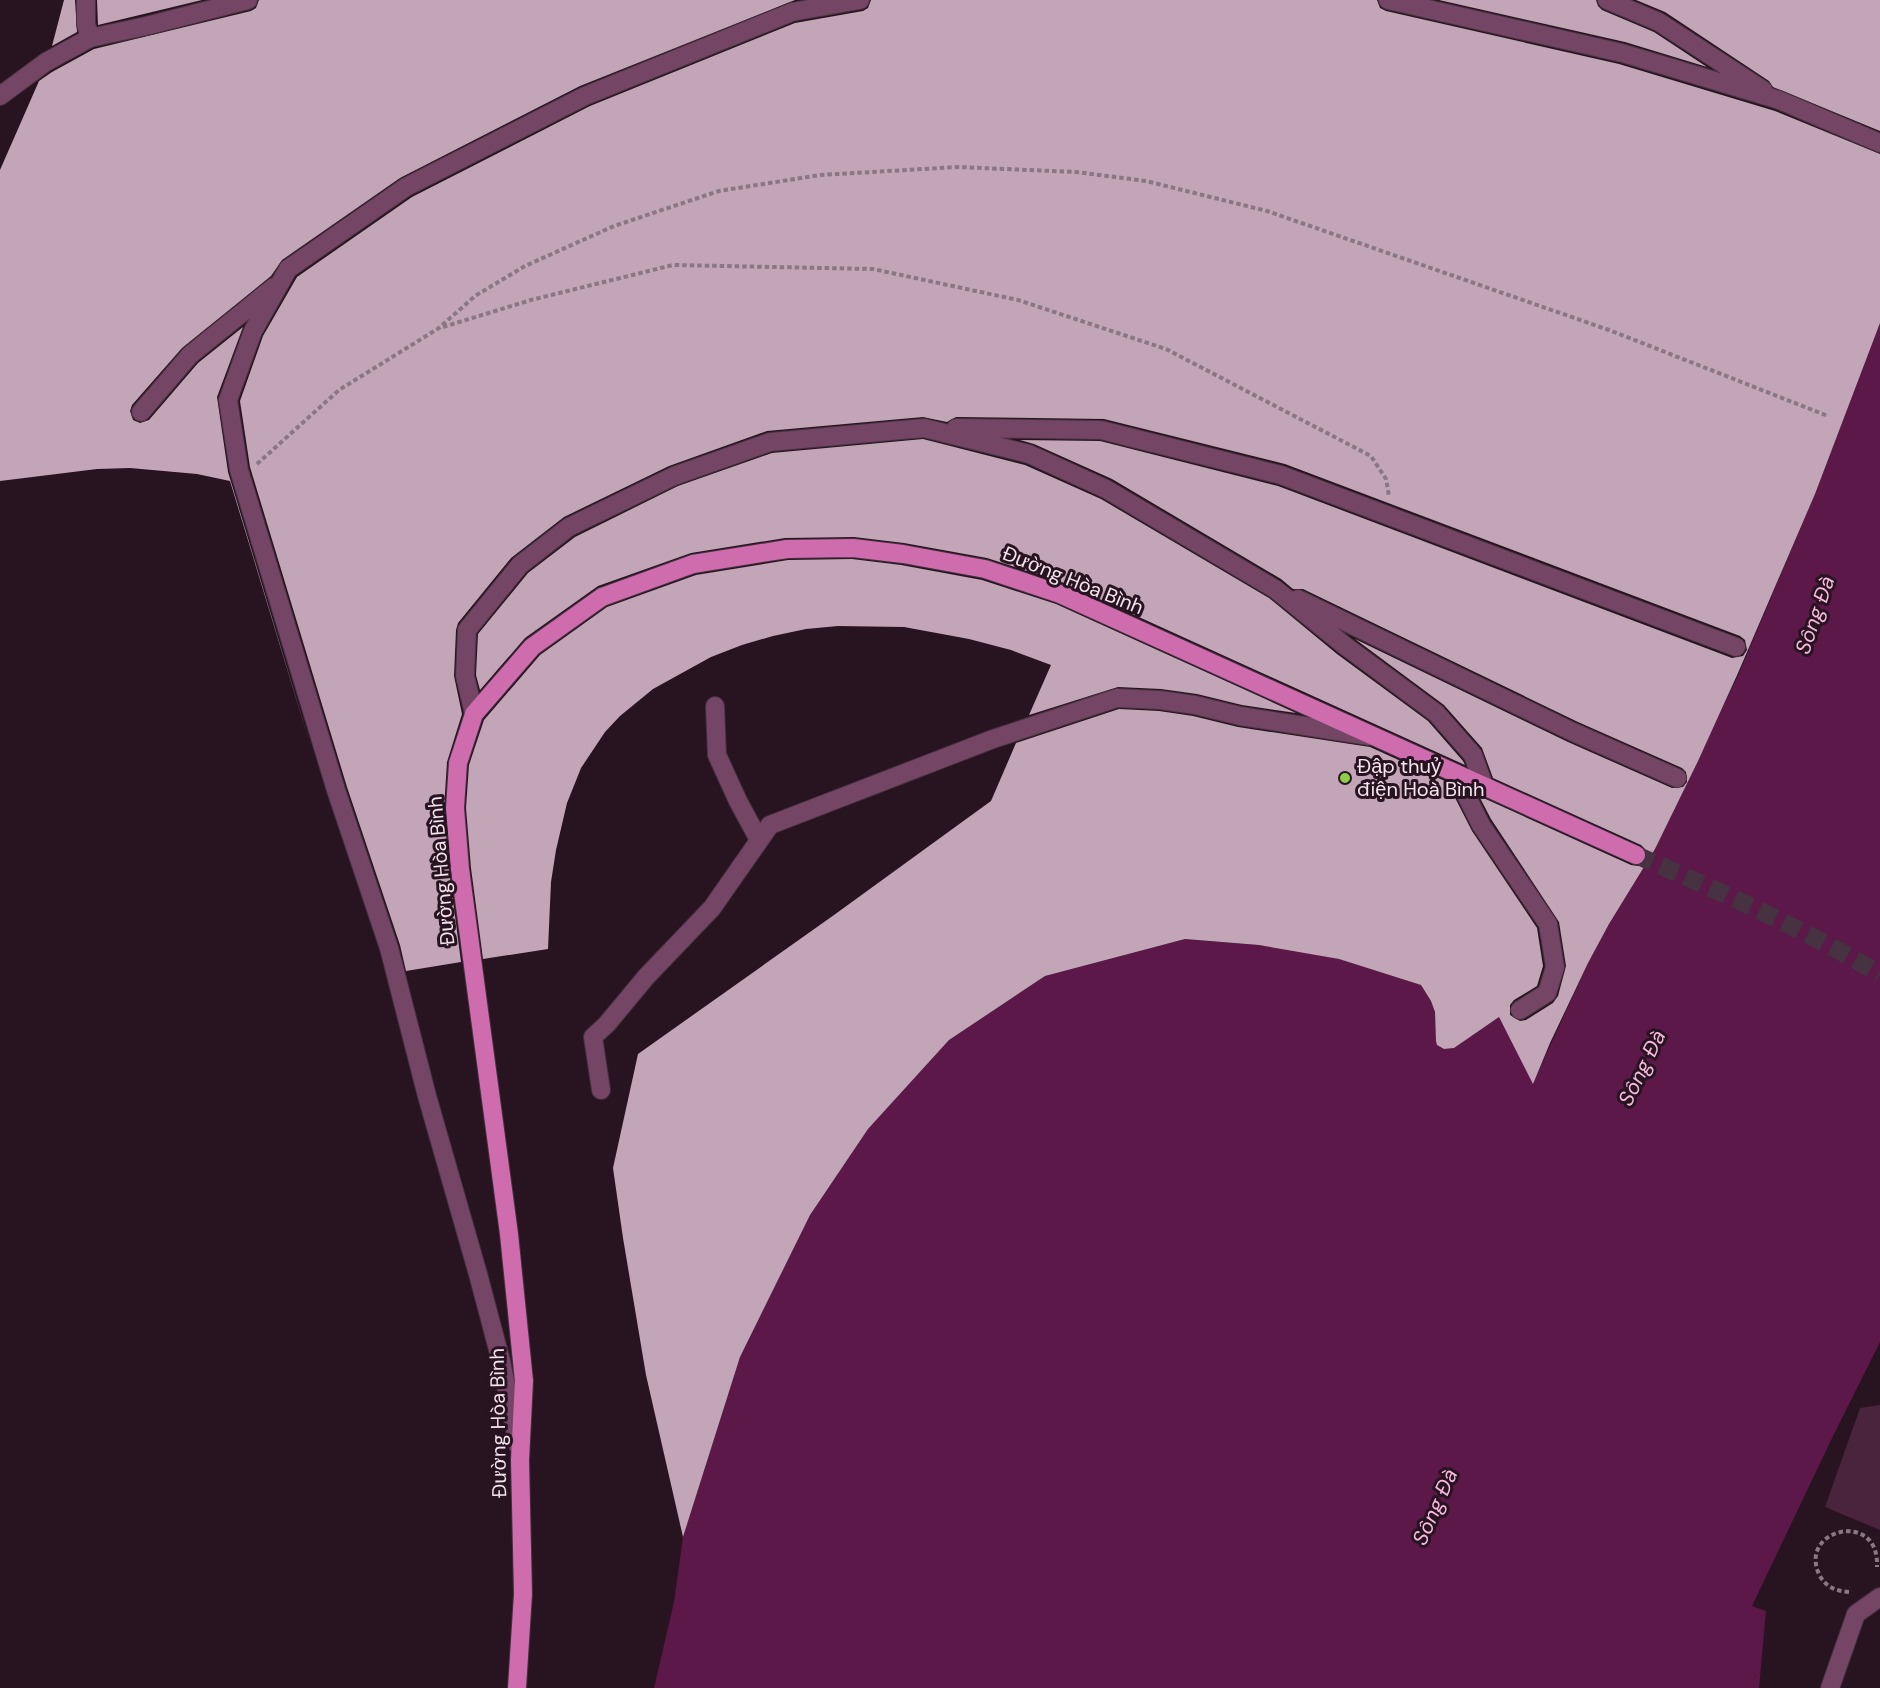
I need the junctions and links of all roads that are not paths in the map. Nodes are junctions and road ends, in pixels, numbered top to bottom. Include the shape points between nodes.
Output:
1 (86, 0) edge
2 (248, 0) edge
3 (860, 0) edge
4 (1388, 0) edge
5 (1607, 0) edge
6 (90, 38) junction
7 (0, 96) edge
8 (1779, 100) junction
9 (1880, 143) edge
10 (280, 283) junction
11 (141, 412) dead end
12 (924, 428) junction
13 (1275, 589) junction
14 (1736, 647) dead end
15 (715, 706) dead end
16 (474, 714) junction
17 (1377, 738) junction
18 (1455, 773) junction
19 (1677, 778) dead end
20 (1484, 786) junction
21 (759, 840) junction
22 (1636, 855) tunnel mouth
23 (1520, 1010) dead end
24 (601, 1090) dead end
25 (520, 1460) junction
26 (1880, 1597) edge
27 (517, 1688) edge
28 (1830, 1688) edge

1 - 6 street
2 - 6 street
3 - 10 street via 792,12 585,96 406,187 288,268
4 - 8 street via 1604,48
5 - 8 street via 1659,22
6 - 7 street via 46,62
8 - 9 street
10 - 11 street via 190,356
10 - 25 street via 253,331 228,400 242,479 336,789 389,948 498,1350
12 - 13 street via 1029,454 1106,489
12 - 14 street via 1101,430 1281,475
12 - 16 street via 770,442 674,477 568,526 520,565 467,630 465,676
13 - 19 street
13 - 20 street via 1436,713 1473,755
15 - 21 street via 717,755
16 - 17 main road, Đường Hòa Bình via 532,646 602,597 693,564 787,549 853,548 985,568 1060,594
16 - 25 main road, Đường Hòa Bình via 458,763 455,808 524,1380
17 - 18 main road, Đường Hòa Bình
17 - 21 street via 1195,705 1117,698 993,739 770,825
18 - 20 main road, Đường Hòa Bình
18 - 23 street via 1481,825 1548,924 1555,967 1547,993
20 - 22 main road, Đường Hòa Bình
21 - 24 street via 712,908 593,1037
25 - 27 main road, Đường Hòa Bình via 523,1594
26 - 28 street via 1856,1614

